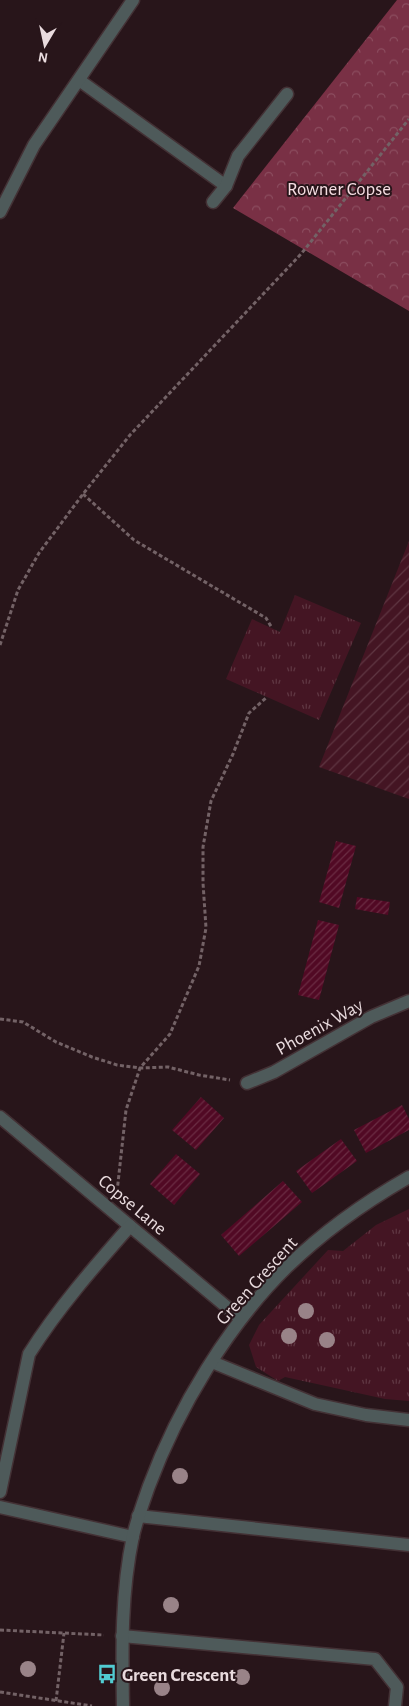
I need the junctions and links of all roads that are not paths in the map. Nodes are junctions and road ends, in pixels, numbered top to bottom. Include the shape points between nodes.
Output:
1 (134, 0) edge
2 (79, 80) junction
3 (287, 94) dead end
4 (226, 186) junction
5 (213, 202) dead end
6 (0, 212) edge
7 (409, 1001) edge
8 (247, 1082) road end
9 (0, 1117) edge
10 (409, 1177) edge
11 (130, 1226) junction
12 (241, 1319) junction
13 (212, 1362) junction
14 (409, 1420) edge
15 (0, 1492) edge
16 (0, 1507) edge
17 (138, 1516) junction
18 (133, 1538) junction
19 (409, 1545) edge
20 (122, 1636) junction
21 (123, 1706) edge
22 (395, 1706) edge

1 - 2 street
2 - 4 street
2 - 6 street via 34,145
3 - 4 street via 238,156
4 - 5 street
7 - 8 street, Phoenix Way via 371,1017 274,1072
9 - 11 street, Copse Lane
10 - 12 street, Green Crescent via 337,1224 287,1267
11 - 12 street, Copse Lane
11 - 15 street via 79,1285 29,1354
12 - 13 street, Green Crescent
13 - 14 street via 316,1404
13 - 17 street, Green Crescent via 162,1453
16 - 18 street
17 - 18 street, Green Crescent
17 - 19 street
18 - 20 street, Green Crescent via 124,1594
20 - 21 street, Green Crescent
20 - 22 street via 376,1659 396,1687

